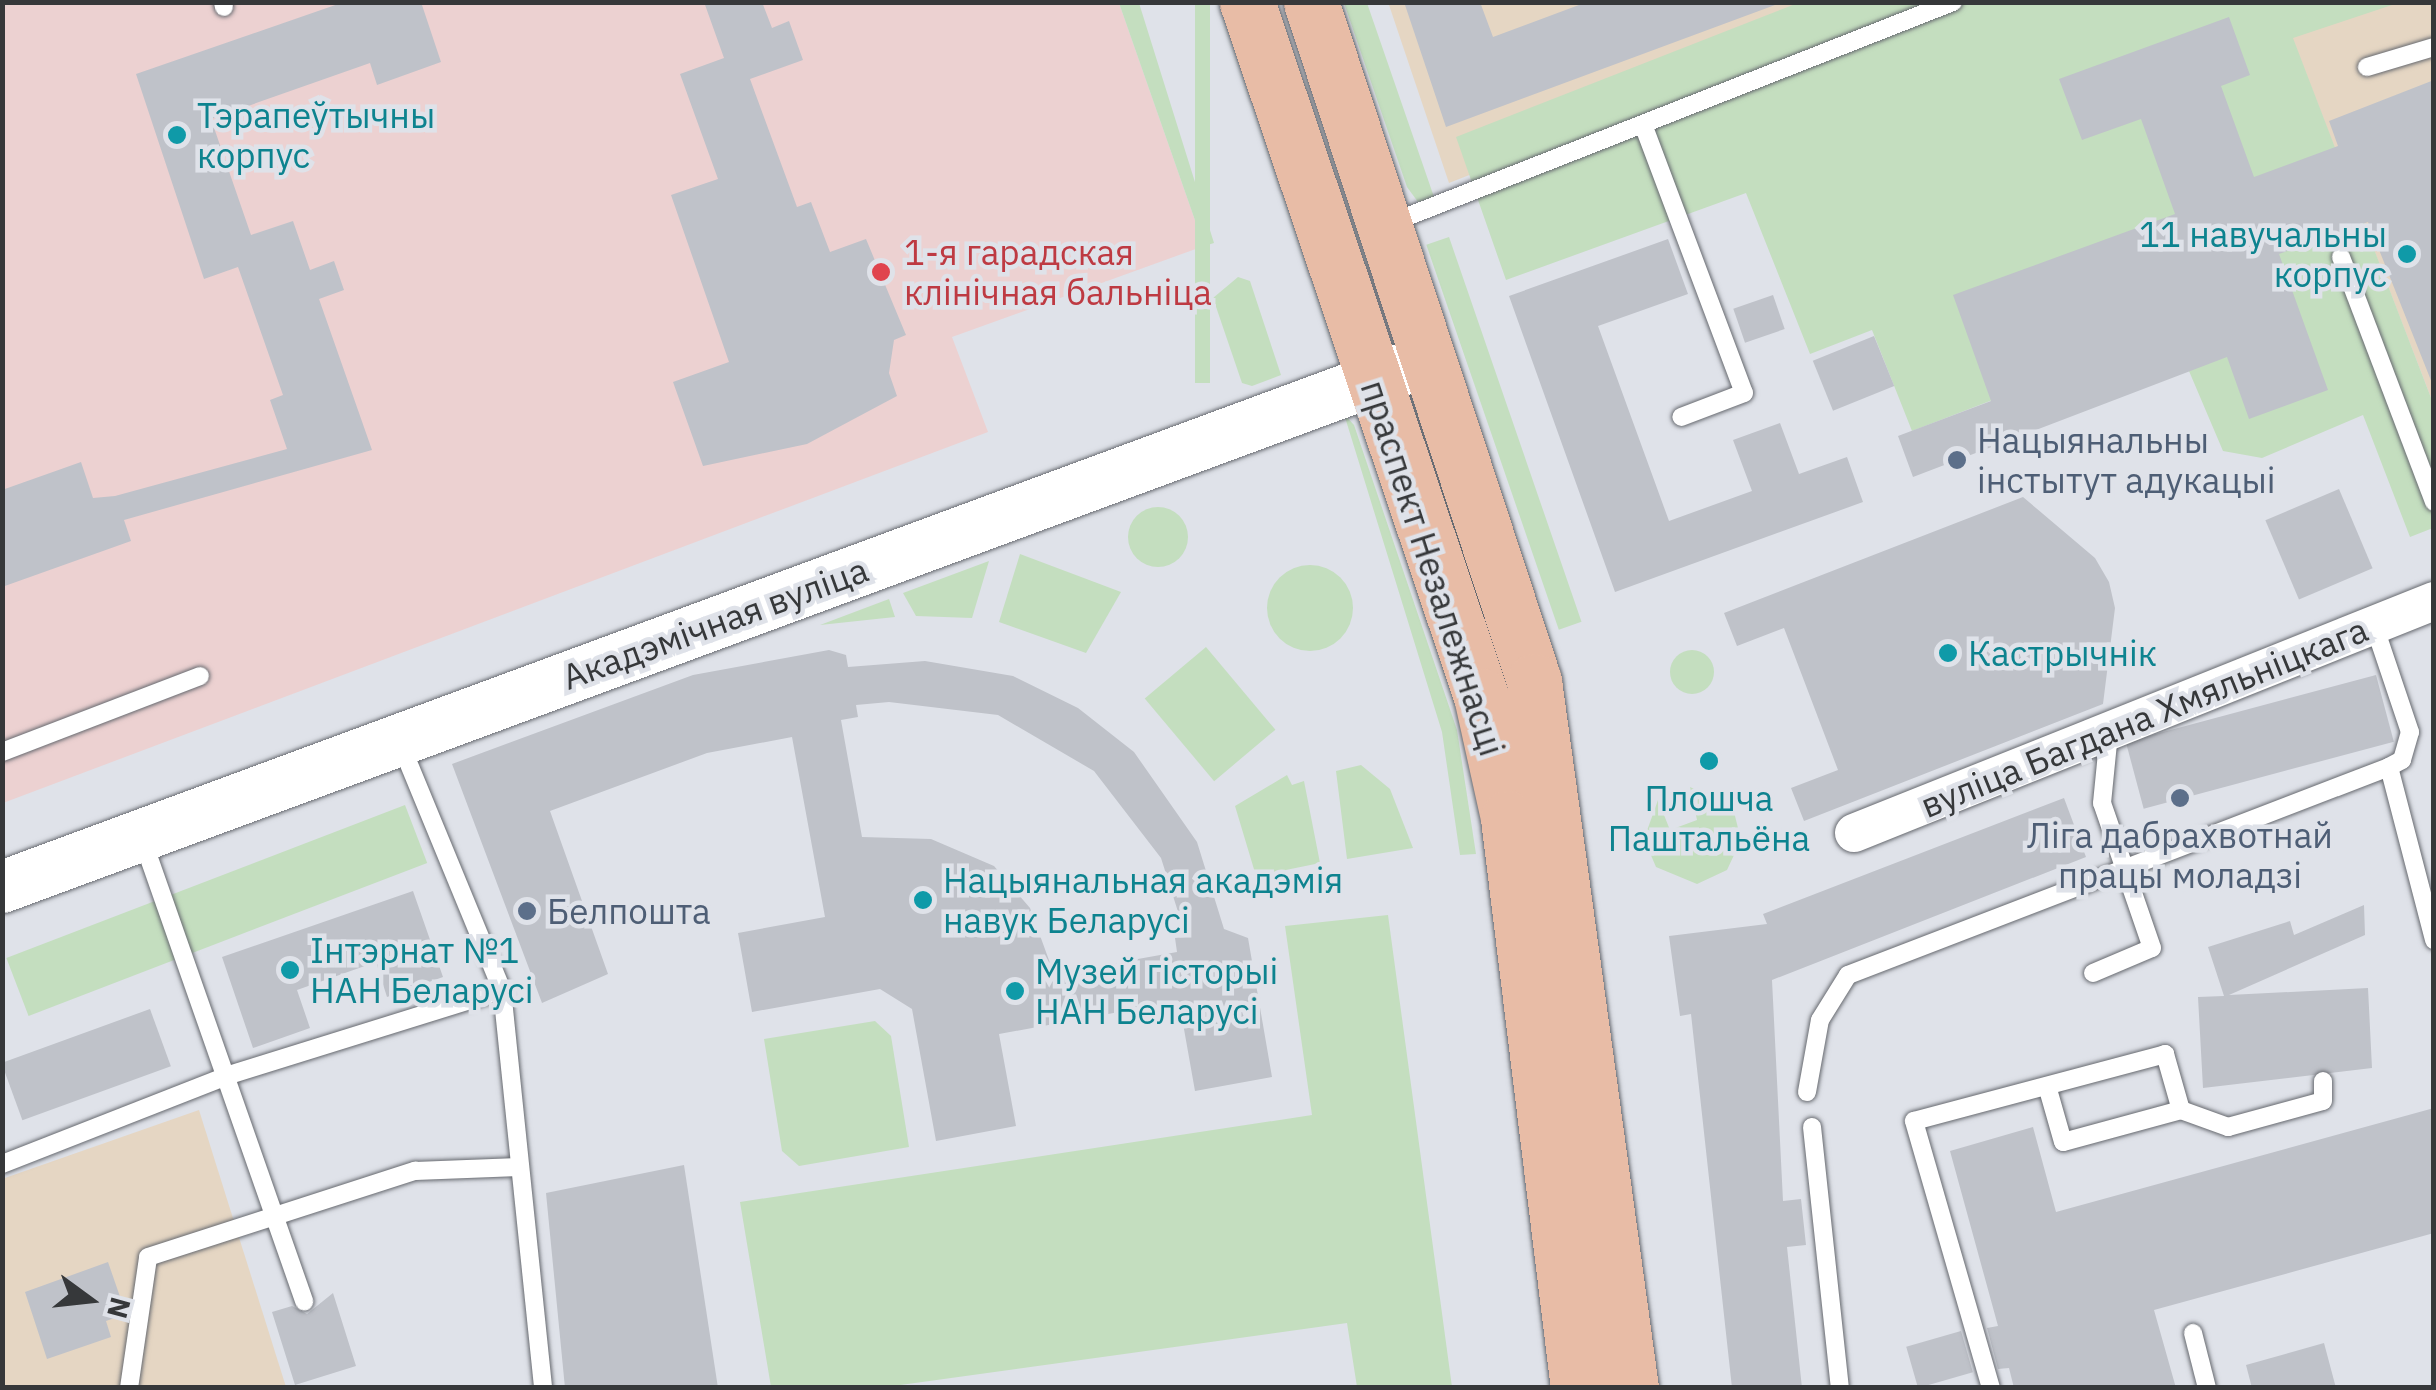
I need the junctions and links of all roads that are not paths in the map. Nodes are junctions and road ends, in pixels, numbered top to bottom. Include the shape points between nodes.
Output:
1 (1247, 2) edge
2 (1311, 2) edge
3 (1954, 2) edge
4 (2434, 46) edge
5 (2367, 68) dead end
6 (1644, 127) junction
7 (1385, 225) junction
8 (2341, 257) dead end
9 (1428, 360) junction
10 (1374, 379) junction
11 (1680, 417) dead end
12 (2434, 502) edge
13 (2434, 601) edge
14 (2374, 624) junction
15 (200, 676) dead end
16 (2109, 730) junction
17 (399, 740) junction
18 (2, 752) edge
19 (2389, 768) junction
20 (1854, 833) dead end
21 (141, 836) junction
22 (2123, 870) junction
23 (2, 887) edge
24 (2434, 940) edge
25 (2093, 973) dead end
26 (502, 990) junction
27 (226, 1076) junction
28 (2323, 1081) dead end
29 (2047, 1086) junction
30 (1807, 1092) dead end
31 (2181, 1110) junction
32 (1812, 1127) dead end
33 (2, 1164) edge
34 (519, 1167) junction
35 (275, 1211) junction
36 (304, 1302) dead end
37 (2193, 1334) dead end
38 (129, 1388) edge
39 (543, 1388) edge
40 (1578, 1388) edge
41 (1631, 1388) edge
42 (1840, 1388) edge
43 (1991, 1388) edge
44 (2208, 1388) edge

1 - 10 main road, праспект Незалежнасці
2 - 7 main road, праспект Незалежнасці
3 - 6 lane
4 - 5 lane
6 - 7 lane
6 - 11 lane via 1744,393
7 - 9 main road, праспект Незалежнасці
8 - 12 lane
9 - 10 street, Акадэмічная вуліца
9 - 41 main road, праспект Незалежнасці via 1534,681 1555,786
10 - 17 street, Акадэмічная вуліца
10 - 40 main road, праспект Незалежнасці via 1481,696 1508,818
13 - 14 street, вуліца Багдана Хмяльніцкага
14 - 16 street, вуліца Багдана Хмяльніцкага
14 - 19 lane via 2410,732 2402,760
15 - 18 lane
16 - 20 street, вуліца Багдана Хмяльніцкага
16 - 22 lane via 2102,804
17 - 21 street, Акадэмічная вуліца
17 - 26 lane
19 - 22 lane
19 - 24 lane
21 - 23 street, Акадэмічная вуліца
21 - 27 lane
22 - 25 lane via 2152,948
22 - 30 lane via 1848,975 1820,1020
26 - 27 lane
26 - 34 lane
27 - 33 lane
27 - 35 lane
28 - 31 lane via 2323,1101 2228,1127
29 - 31 lane via 2165,1054
29 - 31 lane via 2062,1142
29 - 43 lane via 1914,1121
32 - 42 lane
34 - 35 lane via 415,1171
34 - 39 lane
35 - 36 lane
35 - 38 lane via 148,1257
37 - 44 lane

